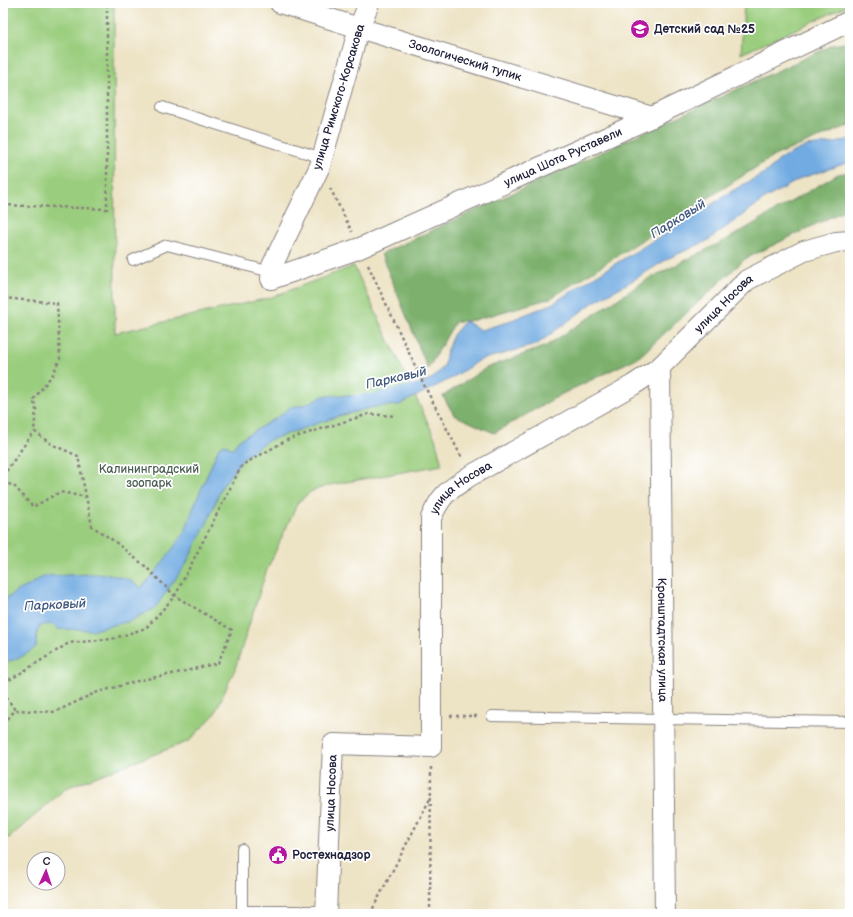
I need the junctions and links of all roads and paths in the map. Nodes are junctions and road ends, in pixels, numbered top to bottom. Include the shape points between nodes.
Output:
1 (107, 3) edge
2 (280, 3) edge
3 (369, 3) edge
4 (850, 21) edge
5 (359, 28) junction
6 (162, 107) dead end
7 (652, 116) junction
8 (322, 158) junction
9 (3, 205) edge
10 (850, 241) edge
11 (133, 260) dead end
12 (271, 276) junction
13 (3, 298) edge
14 (400, 336) dead end
15 (660, 367) junction
16 (395, 416) dead end
17 (34, 431) junction
18 (3, 476) edge
19 (470, 476) junction
20 (3, 481) edge
21 (86, 497) junction
22 (175, 596) junction
23 (3, 679) edge
24 (3, 692) edge
25 (15, 710) junction
26 (431, 716) junction
27 (492, 716) joint
28 (663, 719) junction
29 (850, 722) edge
30 (3, 726) edge
31 (431, 747) junction
32 (431, 796) junction
33 (242, 849) dead end
34 (326, 912) edge
35 (370, 914) edge
36 (430, 914) edge
37 (665, 914) edge

1 - 9 path via 107,209
2 - 5 street, Зоологический тупик
3 - 5 street, улица Римского-Корсакова
4 - 7 street, улица Шота Руставели
5 - 7 street, Зоологический тупик
5 - 8 street, улица Римского-Корсакова
6 - 8 lane
7 - 12 street, улица Шота Руставели via 360,248
8 - 12 street, улица Римского-Корсакова via 272,266
10 - 15 street, улица Носова via 804,251 747,280
11 - 12 lane via 167,245
13 - 17 path via 57,302 60,359 53,374 33,400 36,408
14 - 19 path
15 - 19 street, улица Носова via 633,385
15 - 28 street, Кронштадтская улица
16 - 22 path via 369,414 289,439 242,465
17 - 18 path
17 - 21 path via 51,444 78,456
19 - 26 street, улица Носова via 446,492 431,518
20 - 21 path via 15,487 34,507 60,492
21 - 22 path via 92,526 145,566
22 - 23 path via 146,628 112,639 69,643 11,679
22 - 25 path via 232,630 218,663 95,693 55,712
24 - 25 path
25 - 30 path
26 - 27 path
26 - 31 street, улица Носова
27 - 28 lane
28 - 29 lane
28 - 37 street, Кронштадтская улица
31 - 32 path
31 - 34 street, улица Носова via 333,744
32 - 35 path
32 - 36 path
33 - 34 lane via 242,911

